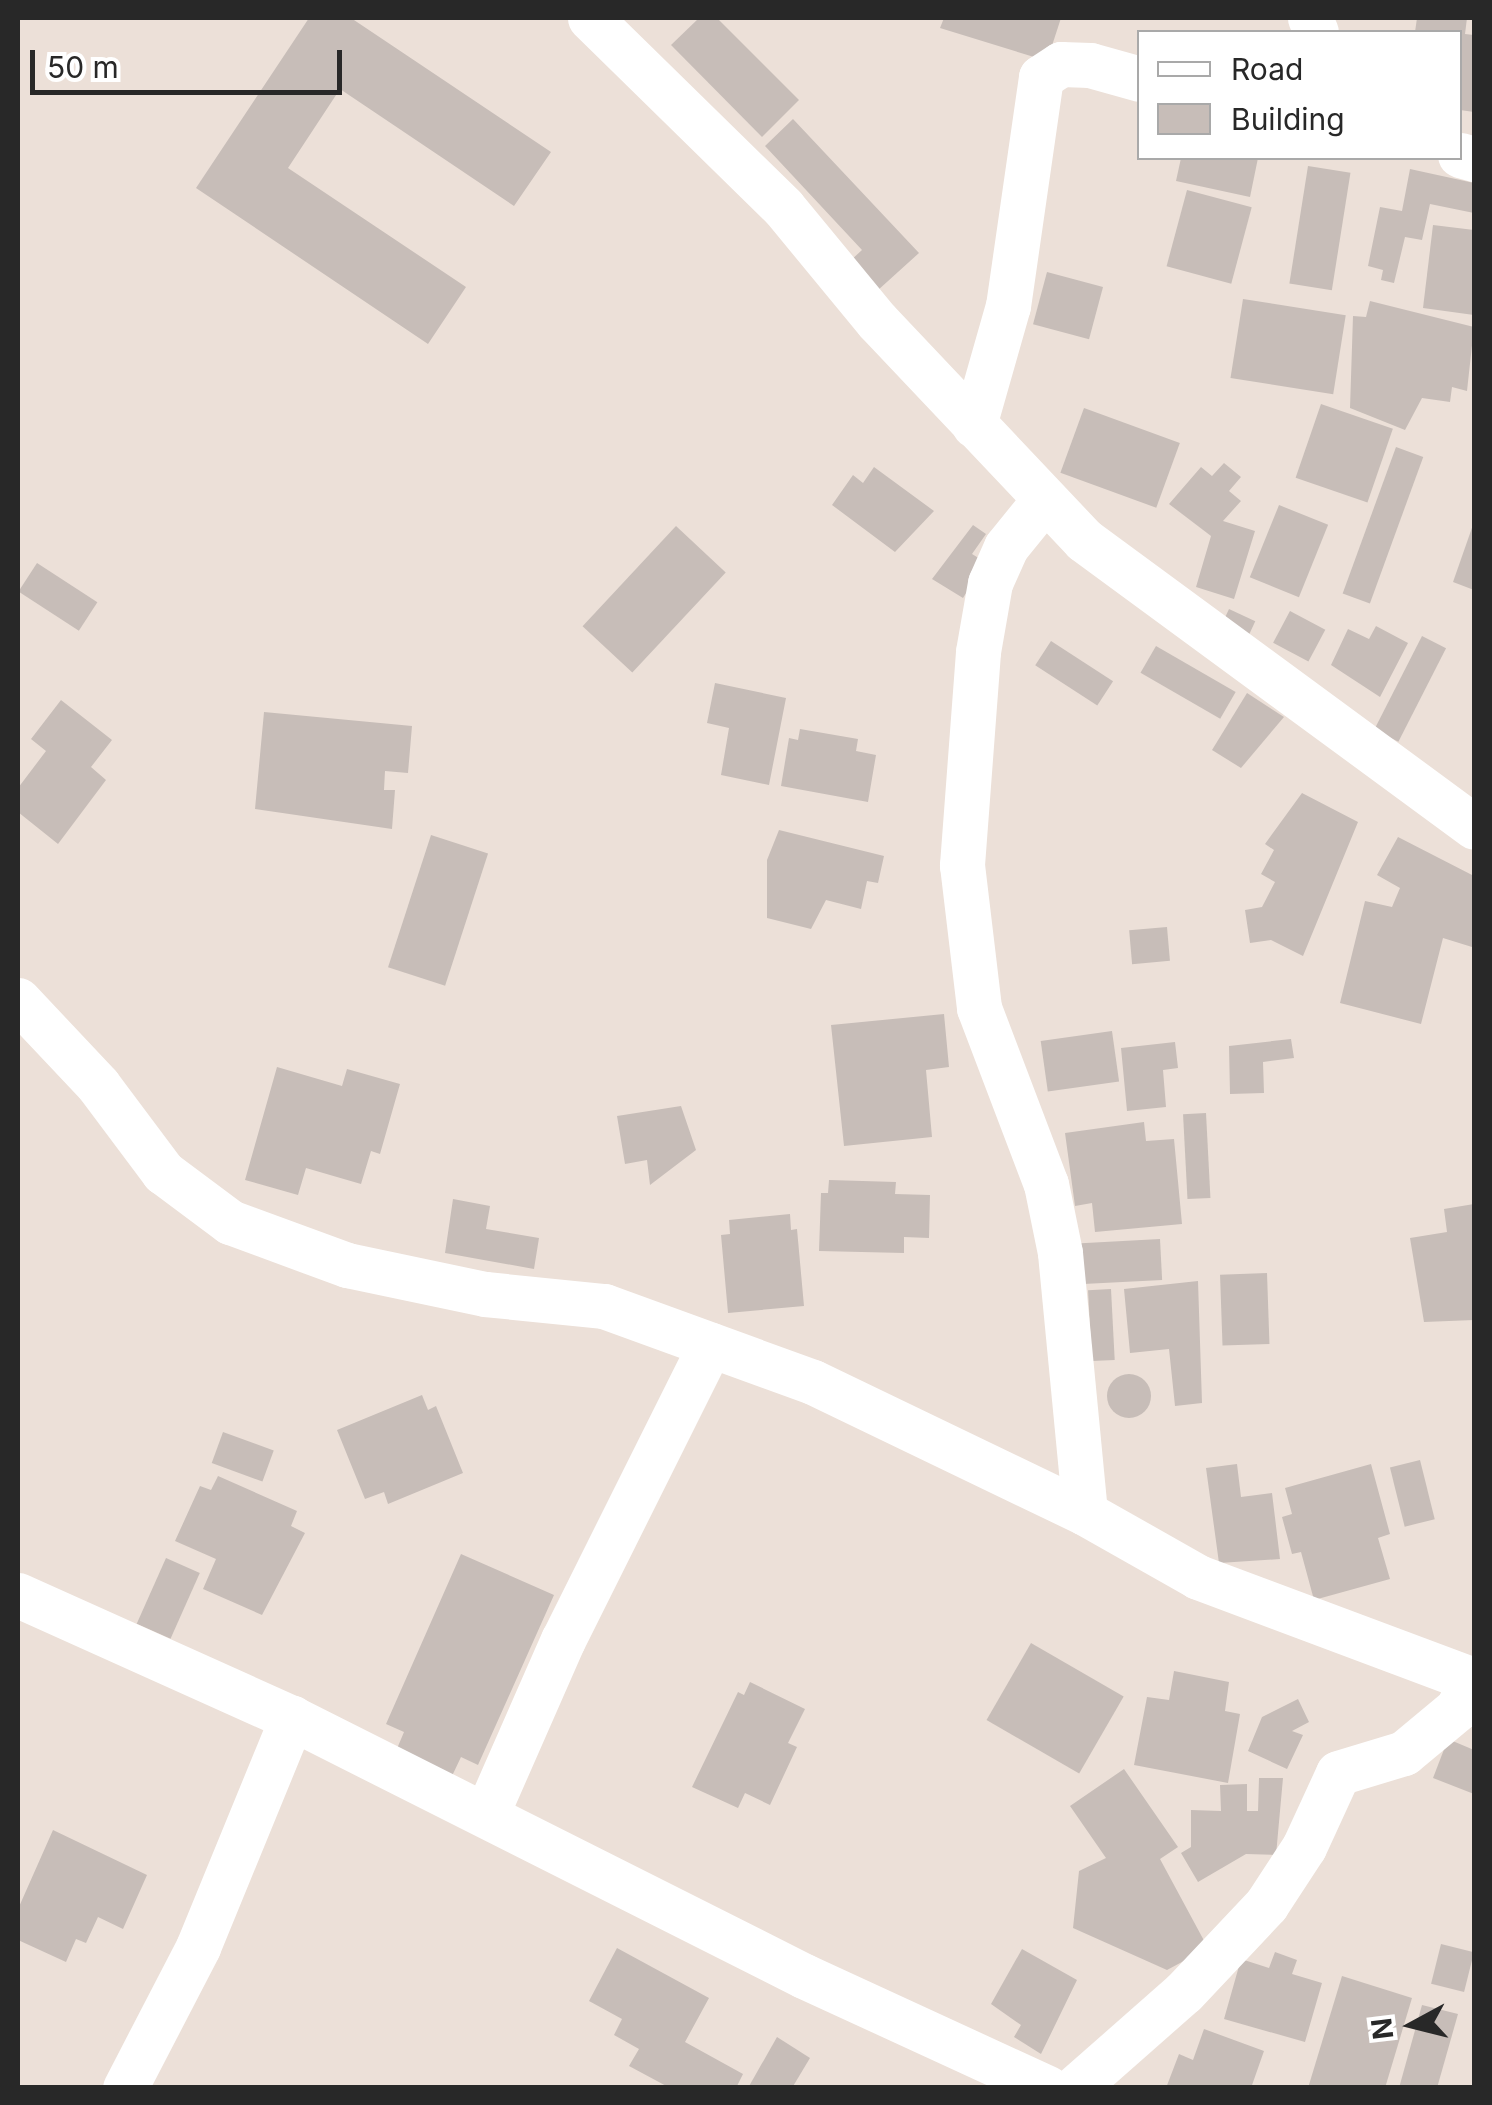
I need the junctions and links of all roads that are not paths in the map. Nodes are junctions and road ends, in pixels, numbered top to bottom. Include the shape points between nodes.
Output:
1 (600, 23) edge
2 (1137, 78) edge
3 (974, 425) junction
4 (1044, 500) junction
5 (1474, 828) edge
6 (18, 1000) edge
7 (710, 1345) junction
8 (1085, 1513) junction
9 (18, 1595) edge
10 (1473, 1680) edge
11 (292, 1718) junction
12 (486, 1815) junction
13 (125, 2088) edge
14 (1048, 2088) edge
15 (1075, 2088) edge

1 - 3 street via 783,207
2 - 3 street via 1076,64 1041,76 1008,306
3 - 4 street
4 - 5 street via 1173,610
4 - 8 street via 1006,546 990,582 978,652 962,865 978,1008 1046,1184 1060,1253
6 - 7 street via 98,1085 163,1172 230,1222 347,1264 484,1294 604,1306
7 - 8 street via 812,1382
7 - 12 street via 563,1640
8 - 10 street via 1198,1577
9 - 11 street
10 - 15 street via 1458,1708 1404,1753 1338,1773 1304,1847 1266,1905 1184,1992
11 - 12 street
11 - 13 street via 198,1946
12 - 14 street via 804,1976

